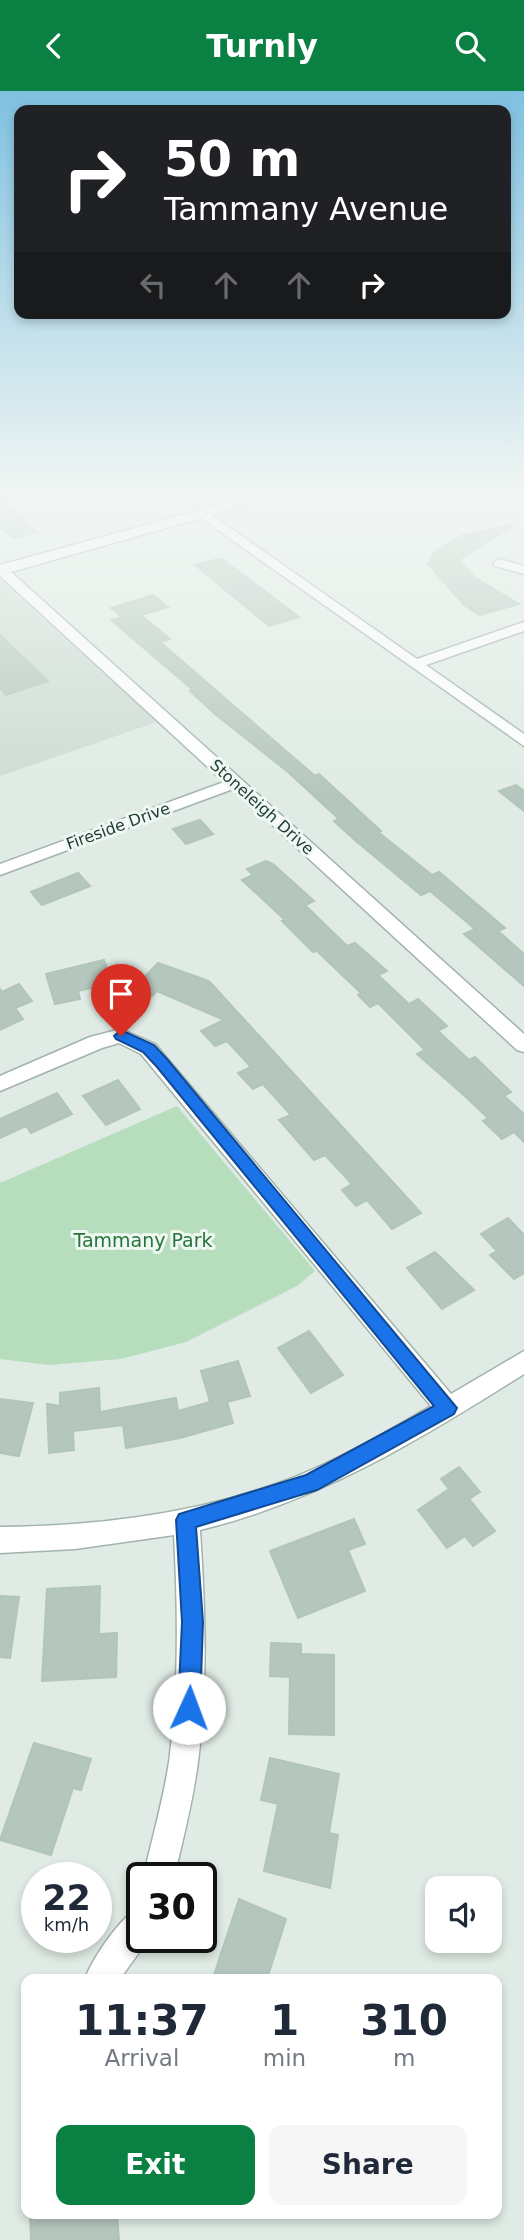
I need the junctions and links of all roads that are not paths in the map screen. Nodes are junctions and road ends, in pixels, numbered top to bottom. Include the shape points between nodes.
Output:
1 (31, 597) edge
2 (321, 597) edge
3 (524, 626) edge
4 (415, 664) junction
5 (524, 741) edge
6 (235, 783) junction
7 (0, 870) edge
8 (524, 1045) edge
9 (0, 1084) edge
10 (524, 1361) edge
11 (447, 1408) junction
12 (186, 1520) junction
13 (0, 1540) edge
14 (162, 1862) edge
15 (126, 1944) edge
16 (105, 1974) edge

1 - 6 street, Stoneleigh Drive
2 - 4 street
3 - 4 street
4 - 5 street
6 - 7 street, Fireside Drive
6 - 8 street, Stoneleigh Drive
9 - 11 street via 121,1036 148,1049
10 - 11 street
11 - 12 street via 310,1483
12 - 13 street via 39,1541
12 - 14 street via 192,1622 189,1708 178,1798
15 - 16 street

